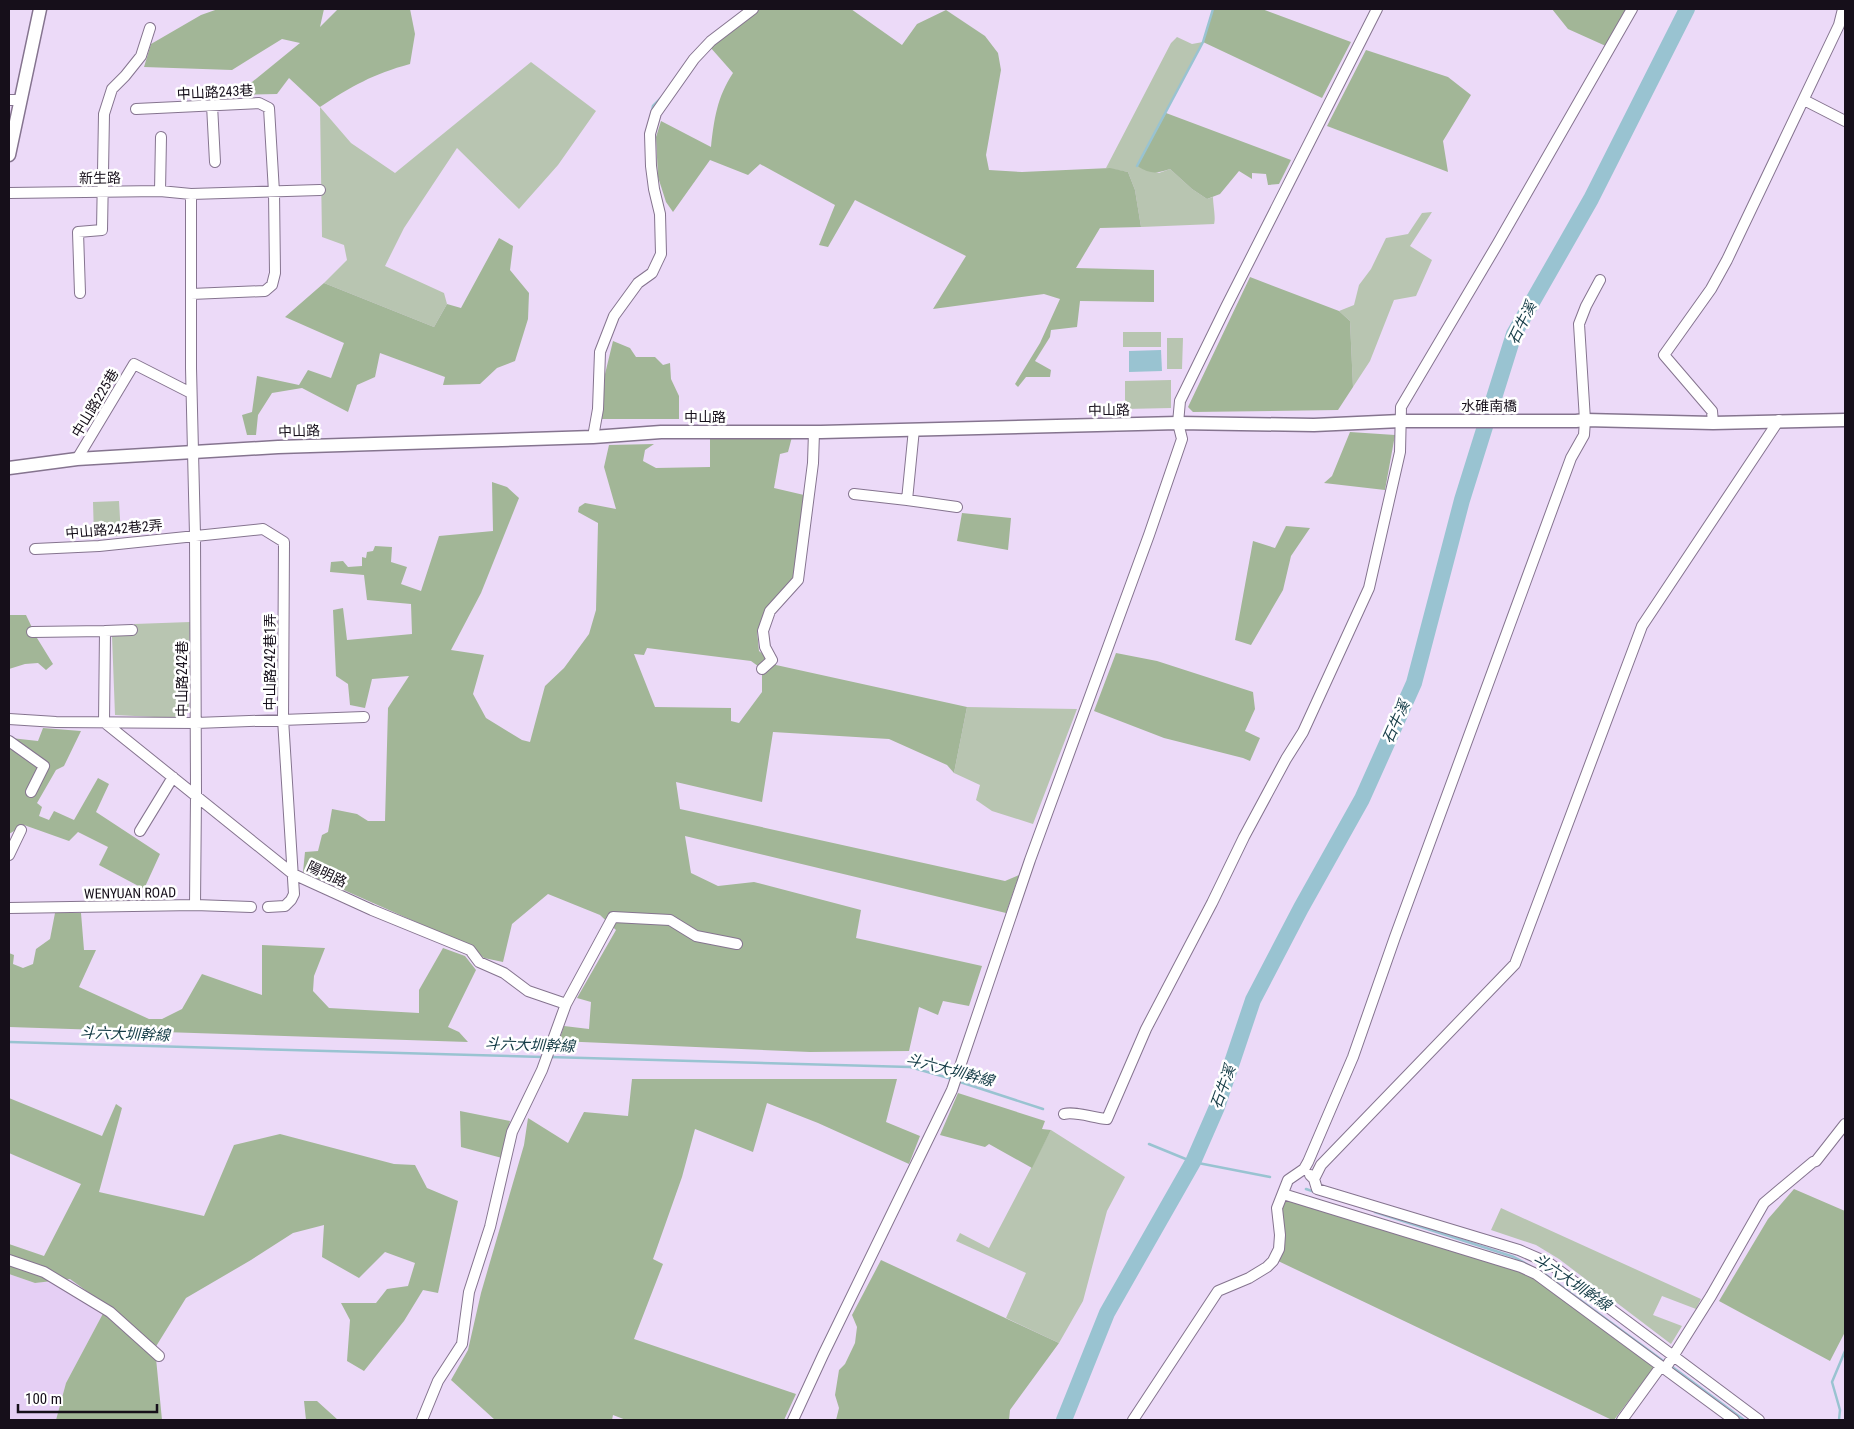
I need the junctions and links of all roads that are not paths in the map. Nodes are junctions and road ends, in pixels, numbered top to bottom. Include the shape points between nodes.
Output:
1 (40, 9) edge
2 (753, 9) edge
3 (1377, 9) edge
4 (1632, 9) edge
5 (1843, 9) edge
6 (150, 28) dead end
7 (14, 100) edge
8 (1804, 100) junction
9 (212, 105) junction
10 (136, 109) dead end
11 (1845, 121) edge
12 (161, 136) dead end
13 (9, 155) edge
14 (215, 162) dead end
15 (320, 190) dead end
16 (160, 191) junction
17 (103, 192) junction
18 (274, 192) junction
19 (9, 193) edge
20 (191, 194) junction
21 (1600, 280) dead end
22 (80, 293) dead end
23 (191, 294) junction
24 (191, 393) junction
25 (1779, 420) junction
26 (1845, 420) edge
27 (1401, 421) junction
28 (1581, 421) junction
29 (1178, 423) junction
30 (1713, 423) junction
31 (914, 429) junction
32 (814, 432) junction
33 (592, 437) junction
34 (194, 453) junction
35 (77, 459) junction
36 (9, 468) edge
37 (854, 494) dead end
38 (907, 500) junction
39 (957, 507) dead end
40 (195, 536) junction
41 (35, 549) dead end
42 (132, 630) dead end
43 (106, 631) junction
44 (32, 632) dead end
45 (762, 669) dead end
46 (364, 717) dead end
47 (9, 718) edge
48 (284, 719) junction
49 (104, 722) junction
50 (196, 723) junction
51 (9, 741) edge
52 (173, 777) junction
53 (30, 792) dead end
54 (196, 795) junction
55 (21, 830) dead end
56 (140, 831) dead end
57 (9, 855) edge
58 (294, 874) junction
59 (195, 905) junction
60 (251, 907) dead end
61 (268, 907) dead end
62 (9, 908) edge
63 (737, 944) dead end
64 (566, 1004) junction
65 (1064, 1114) dead end
66 (1845, 1124) edge
67 (1302, 1170) junction
68 (1314, 1179) junction
69 (1283, 1194) junction
70 (9, 1260) edge
71 (159, 1356) dead end
72 (1674, 1356) junction
73 (1665, 1369) junction
74 (422, 1420) edge
75 (793, 1420) edge
76 (1133, 1420) edge
77 (1622, 1420) edge
78 (1734, 1420) edge
79 (1760, 1420) edge

1 - 7 main road
2 - 33 street via 711,41 694,59 656,113 650,134 651,166 660,214 661,254 652,273 638,283 614,316 600,352 598,409
3 - 29 street via 1180,401
4 - 27 street via 1401,407
5 - 8 street via 1839,25
6 - 17 street via 141,56 112,88 104,114
7 - 13 main road
8 - 11 street
8 - 30 street via 1715,282 1664,356 1712,411
9 - 10 street, 中山路243巷
9 - 14 street
9 - 18 street, 中山路243巷 via 260,103 269,108
12 - 16 street
15 - 18 street
16 - 17 street, 新生路
16 - 20 street, 新生路
17 - 19 street, 新生路
17 - 22 street via 102,230 78,232
18 - 20 street
18 - 23 street, 中山路243巷 via 276,273 272,285 266,291
20 - 23 street
21 - 28 street via 1579,324
23 - 24 street
24 - 34 street
24 - 35 street, 中山路225巷 via 134,364
25 - 26 main road, 水碓南橋
25 - 30 main road, 水碓南橋
25 - 68 street via 1642,626 1515,964 1321,1165
27 - 28 main road, 水碓南橋
27 - 29 main road, 中山路 via 1314,425
27 - 65 street via 1400,452 1369,588 1303,732 1244,837 1154,1012 1107,1119 1071,1112
28 - 30 main road, 水碓南橋
28 - 67 street via 1584,435 1567,468 1353,1057
29 - 31 main road, 中山路
29 - 75 street via 1182,439 1030,860 952,1090
31 - 32 main road, 中山路
31 - 38 street
32 - 33 main road, 中山路 via 661,432
32 - 45 street via 798,580 770,611 763,630 765,647 772,660
33 - 34 main road, 中山路 via 278,447
34 - 35 main road, 中山路
34 - 40 street, 中山路242巷
35 - 36 main road, 中山路
37 - 38 street
38 - 39 street
40 - 41 street, 中山路242巷2弄
40 - 48 street, 中山路242巷1弄 via 263,529 284,542
40 - 50 street, 中山路242巷
42 - 43 street
43 - 44 street
43 - 49 street
46 - 48 street
47 - 49 street
48 - 50 street
48 - 58 street, 中山路242巷1弄
49 - 50 street
49 - 52 street, 陽明路
50 - 54 street, 中山路242巷
51 - 53 street via 44,766
52 - 54 street, 陽明路
52 - 56 street
54 - 58 street, 陽明路
54 - 59 street, 中山路242巷
55 - 57 street
58 - 61 street, 中山路242巷1弄 via 291,900 285,906
58 - 64 street, 陽明路 via 470,950 480,962 504,973 528,991
59 - 60 street, WENYUAN ROAD
59 - 62 street, WENYUAN ROAD
63 - 64 street via 696,936 670,920 613,917
64 - 74 street via 542,1070 512,1132 490,1227 468,1292 462,1344 438,1381
66 - 72 street via 1816,1161 1764,1203
67 - 68 street
67 - 69 street via 1288,1180
68 - 72 street via 1317,1189 1519,1250 1549,1263
69 - 73 street via 1521,1267 1536,1274
69 - 76 street via 1277,1208 1279,1250 1273,1261 1249,1278 1218,1291
70 - 71 street via 44,1272 110,1312
72 - 73 street
72 - 79 street
73 - 77 street via 1659,1369
73 - 78 street

